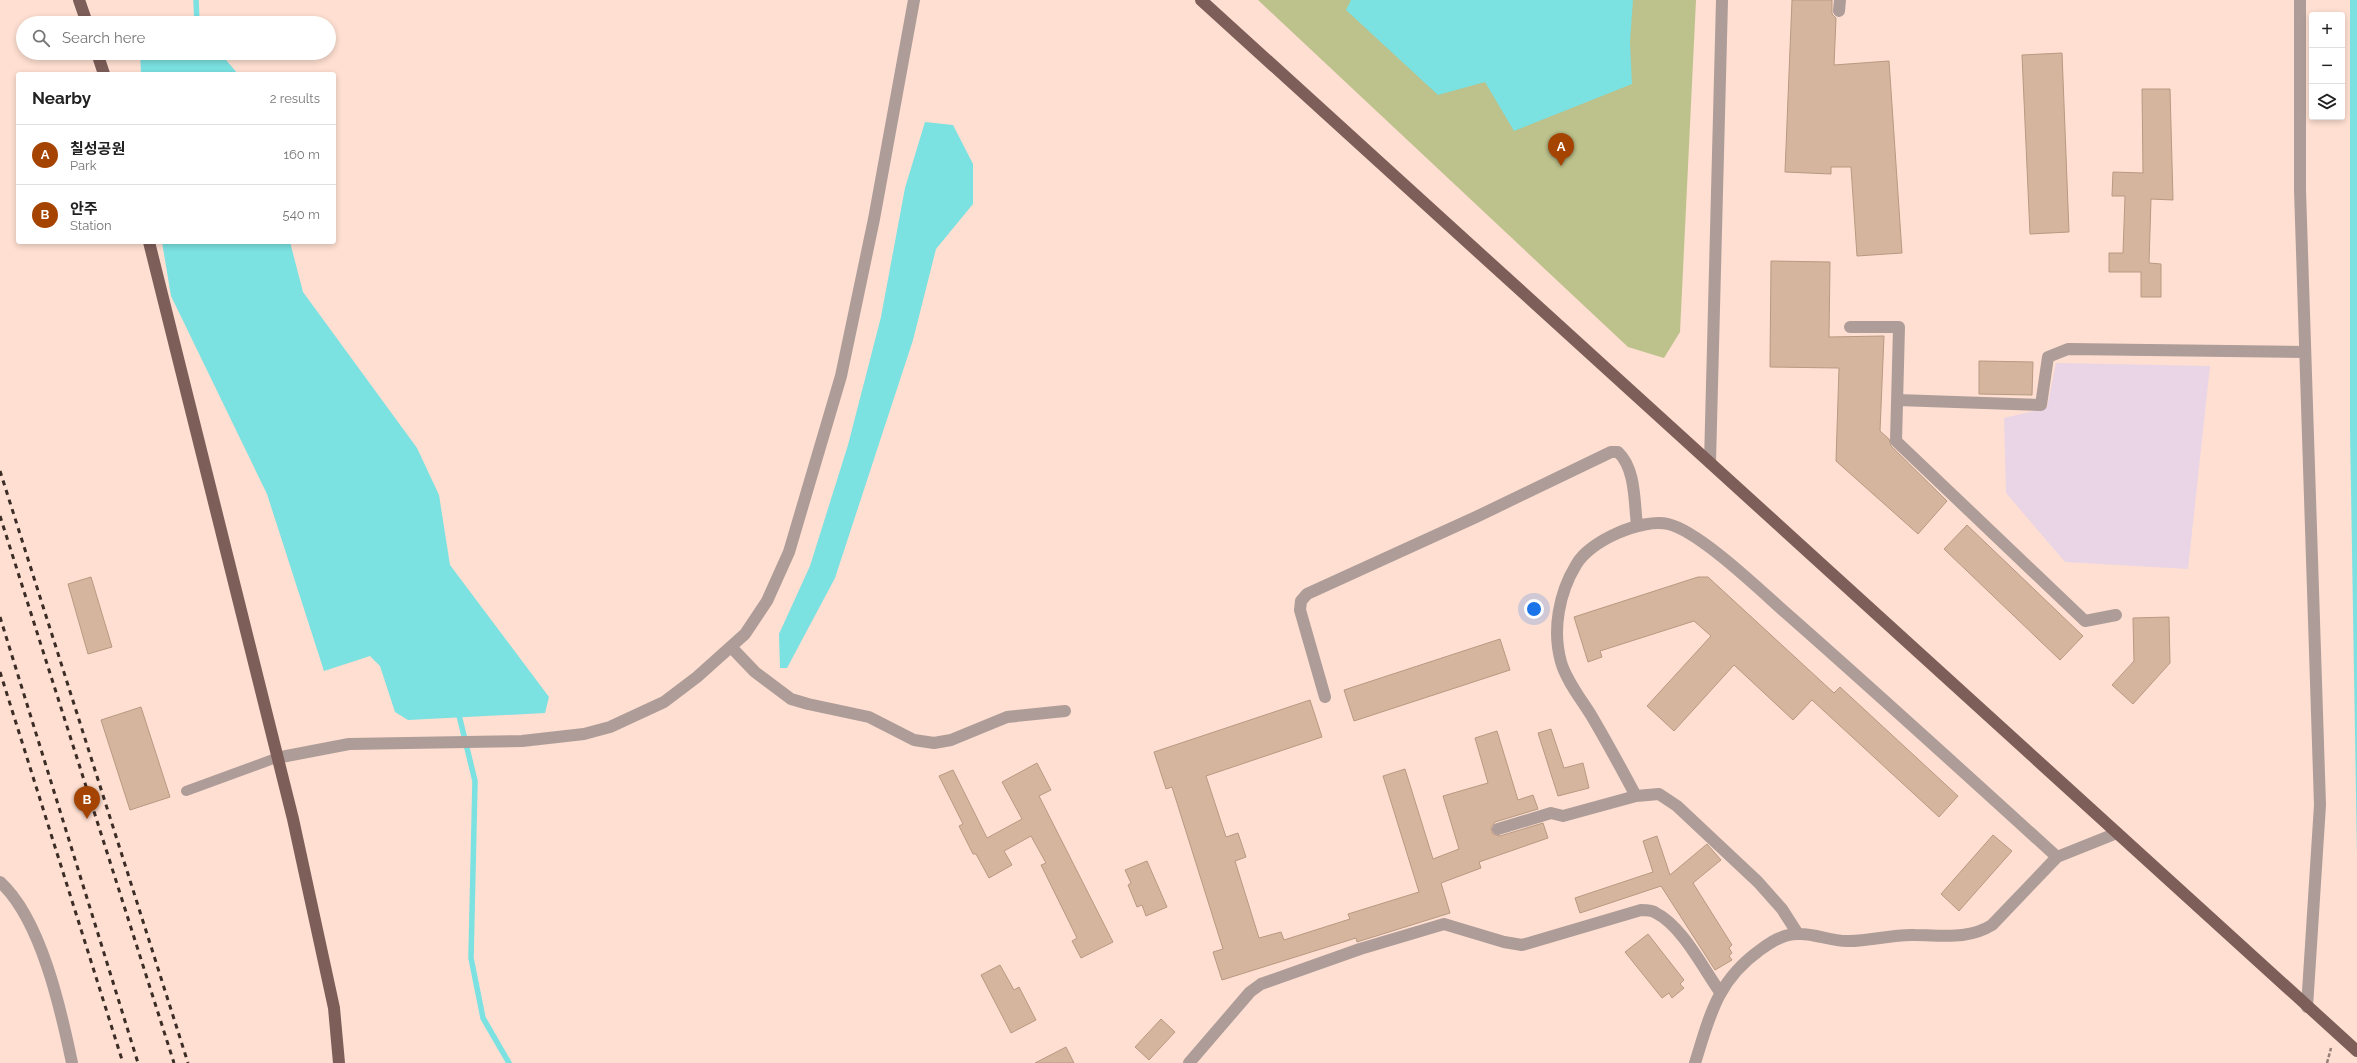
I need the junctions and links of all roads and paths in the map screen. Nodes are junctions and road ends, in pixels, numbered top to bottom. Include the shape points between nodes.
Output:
1 (79, 0) edge
2 (914, 0) edge
3 (1201, 0) edge
4 (1722, 0) edge
5 (2300, 0) edge
6 (85, 16) edge
7 (99, 60) edge
8 (103, 72) edge
9 (149, 244) edge
10 (1850, 327) dead end
11 (2305, 352) junction
12 (1898, 400) junction
13 (1710, 462) junction
14 (1637, 525) junction
15 (2116, 615) dead end
16 (732, 648) junction
17 (1325, 697) dead end
18 (1065, 711) dead end
19 (276, 758) junction
20 (186, 791) dead end
21 (1636, 796) junction
22 (1498, 829) dead end
23 (2117, 833) junction
24 (2057, 857) junction
25 (0, 882) edge
26 (1798, 934) junction
27 (1720, 992) junction
28 (2307, 1007) junction
29 (2357, 1051) edge
30 (72, 1063) edge
31 (339, 1063) edge
32 (1189, 1063) edge
33 (1695, 1063) edge

1 - 6 main road
2 - 16 street via 874,219 841,376 789,552 767,601 746,634
3 - 13 main road
4 - 13 street
5 - 11 street via 2300,190
7 - 8 main road
9 - 19 main road
10 - 12 street via 1899,327
11 - 12 street via 2068,349 2048,357 2041,405
11 - 28 street via 2320,805
12 - 15 street via 1896,441 2085,621
13 - 23 main road
14 - 17 street via 1629,469 1625,459 1618,452 1611,452 1307,594 1301,601 1300,610
14 - 21 street via 1590,549 1576,563 1561,595 1557,637 1561,663
14 - 24 street via 1666,523 1682,529 1705,545 1744,576 1905,718
16 - 18 street via 755,672 791,699 869,716 914,740 934,744 951,740 1007,717
16 - 19 street via 664,702 610,726 584,734 522,741 348,744
19 - 20 lane
19 - 31 main road via 293,819 334,1008
21 - 22 street via 1564,816 1551,813
21 - 26 street via 1659,794 1677,806 1758,882 1782,909
23 - 24 street
23 - 28 main road
24 - 26 street via 1992,926 1980,933 1965,936 1906,934 1847,941
25 - 30 street via 29,923 44,958 60,1006
26 - 27 street via 1775,940 1742,963
27 - 32 street via 1681,936 1654,911 1641,910 1522,944 1504,942 1444,924 1360,949 1261,984 1250,992
27 - 33 street
28 - 29 main road

